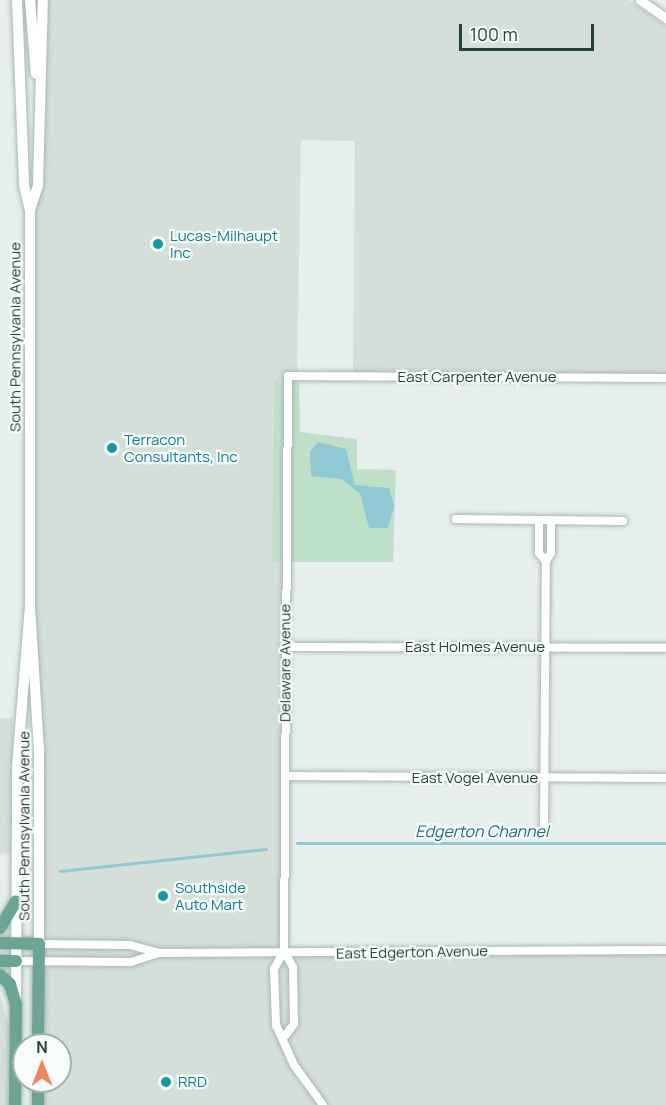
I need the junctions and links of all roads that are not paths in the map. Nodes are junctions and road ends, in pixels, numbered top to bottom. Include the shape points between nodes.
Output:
1 (17, 0) edge
2 (30, 0) edge
3 (43, 0) edge
4 (640, 0) edge
5 (666, 18) edge
6 (40, 115) junction
7 (30, 210) junction
8 (288, 376) joint
9 (666, 378) edge
10 (456, 519) dead end
11 (539, 520) junction
12 (551, 520) junction
13 (623, 521) dead end
14 (546, 561) junction
15 (30, 607) junction
16 (285, 647) junction
17 (546, 647) junction
18 (666, 648) edge
19 (17, 767) junction
20 (39, 768) junction
21 (285, 776) junction
22 (546, 778) junction
23 (666, 778) edge
24 (544, 827) dead end
25 (16, 901) junction
26 (0, 928) edge
27 (0, 943) edge
28 (16, 944) junction
29 (39, 944) junction
30 (666, 950) edge
31 (284, 951) junction
32 (159, 953) junction
33 (0, 961) edge
34 (16, 961) junction
35 (39, 961) junction
36 (0, 975) edge
37 (16, 1005) junction
38 (38, 1033) edge
39 (285, 1036) junction
40 (15, 1105) edge
41 (323, 1105) edge

1 - 7 main road, South Pennsylvania Avenue via 24,185
2 - 6 main road
3 - 6 main road, South Pennsylvania Avenue
4 - 5 street
6 - 7 main road, South Pennsylvania Avenue via 38,185
7 - 15 main road, South Pennsylvania Avenue
8 - 9 street, East Carpenter Avenue
8 - 16 street, Delaware Avenue
10 - 11 street
11 - 12 street
11 - 14 street via 539,553
12 - 13 street
12 - 14 street via 551,553
14 - 17 street
15 - 19 main road, South Pennsylvania Avenue
15 - 20 main road, South Pennsylvania Avenue
16 - 17 street, East Holmes Avenue
16 - 21 street, Delaware Avenue
17 - 18 street, East Holmes Avenue
17 - 22 street
19 - 20 main road
19 - 25 main road, South Pennsylvania Avenue
20 - 29 main road, South Pennsylvania Avenue
21 - 22 street, East Vogel Avenue
21 - 31 street, Delaware Avenue
22 - 23 street, East Vogel Avenue
22 - 24 street
25 - 26 main road
25 - 28 main road, South Pennsylvania Avenue
27 - 28 main road
28 - 29 main road
28 - 34 main road, South Pennsylvania Avenue
29 - 32 street, East Edgerton Avenue via 130,945
29 - 35 main road, South Pennsylvania Avenue
30 - 31 street, East Edgerton Avenue
31 - 32 street, East Edgerton Avenue
31 - 39 street via 293,967 294,1024
31 - 39 street via 274,969 276,1025
32 - 35 street, East Edgerton Avenue via 131,962
33 - 34 main road
34 - 35 street, East Edgerton Avenue
34 - 37 main road, South Pennsylvania Avenue
35 - 38 main road, South Pennsylvania Avenue
36 - 37 main road via 10,984
37 - 40 main road, South Pennsylvania Avenue
39 - 41 street via 294,1065

